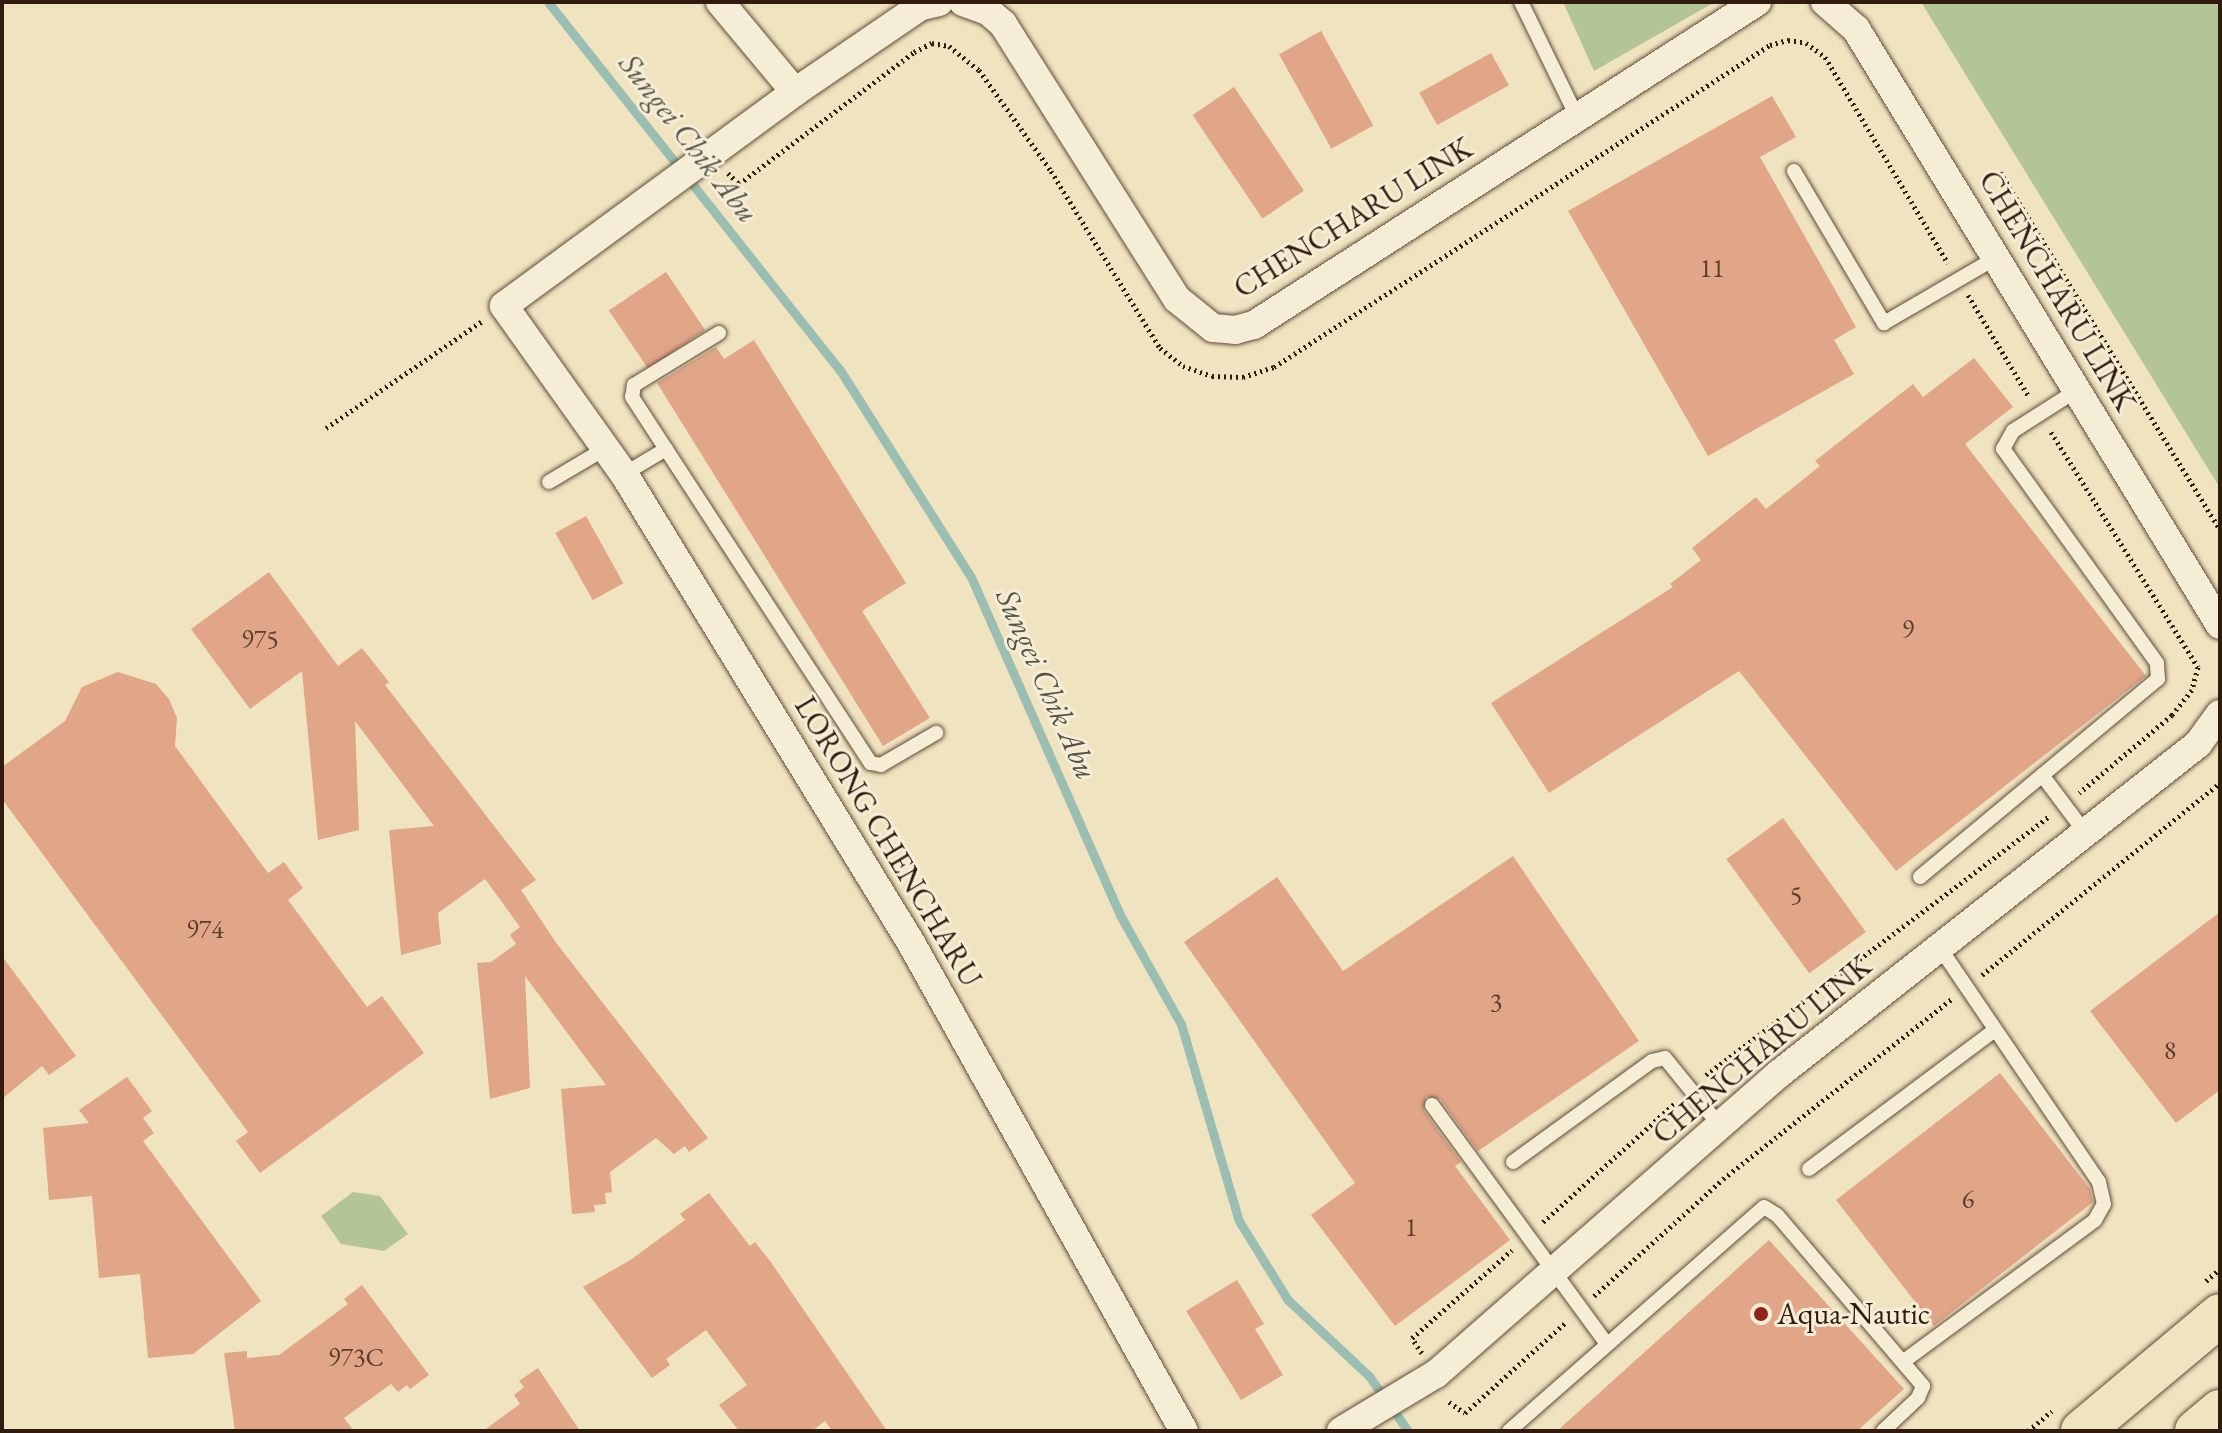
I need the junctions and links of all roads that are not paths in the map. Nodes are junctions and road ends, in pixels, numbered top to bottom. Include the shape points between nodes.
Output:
1 (720, 2) edge
2 (939, 2) edge
3 (963, 2) edge
4 (1521, 2) edge
5 (1757, 2) edge
6 (1825, 2) edge
7 (795, 92) junction
8 (1577, 117) junction
9 (1794, 171) dead end
10 (1994, 259) junction
11 (719, 333) dead end
12 (2077, 390) junction
13 (606, 448) junction
14 (666, 449) junction
15 (624, 474) junction
16 (549, 482) dead end
17 (2220, 625) edge
18 (2220, 714) edge
19 (936, 733) dead end
20 (2042, 775) junction
21 (2088, 835) junction
22 (1920, 877) dead end
23 (1940, 948) junction
24 (1995, 1030) junction
25 (1432, 1105) dead end
26 (1720, 1126) junction
27 (1513, 1162) dead end
28 (1809, 1169) dead end
29 (1553, 1273) junction
30 (2220, 1315) edge
31 (1606, 1343) junction
32 (1904, 1361) junction
33 (2220, 1411) edge
34 (1344, 1429) edge
35 (1184, 1431) edge
36 (1509, 1431) edge
37 (1883, 1431) edge
38 (2082, 1431) edge
39 (2196, 1431) edge

1 - 7 street
2 - 7 street via 921,6
3 - 8 street, CHENCHARU LINK via 988,11 1003,24 1177,299 1213,328 1254,325
4 - 8 lane
5 - 8 street, CHENCHARU LINK
6 - 10 street, CHENCHARU LINK via 1856,29
7 - 13 street, LORONG CHENCHARU via 718,164 648,200 504,306
9 - 10 lane via 1884,323
10 - 12 street, CHENCHARU LINK
11 - 14 lane via 630,391
12 - 17 street, CHENCHARU LINK
12 - 20 lane via 2007,436 2003,449 2158,671 2151,688
13 - 15 street, LORONG CHENCHARU
13 - 16 lane
14 - 15 lane
14 - 19 lane via 871,763 881,765
15 - 35 street, LORONG CHENCHARU via 910,941
18 - 21 street, CHENCHARU LINK via 2198,744
20 - 21 lane
20 - 22 lane
21 - 23 street, CHENCHARU LINK
23 - 24 lane
23 - 26 street, CHENCHARU LINK
24 - 28 lane
24 - 32 lane via 2099,1182 2104,1204 2095,1220
25 - 29 lane
26 - 27 lane via 1665,1058 1652,1061
26 - 29 street, CHENCHARU LINK
29 - 31 lane
29 - 34 street, CHENCHARU LINK via 1429,1380
30 - 38 main road
31 - 32 lane via 1764,1207 1777,1215
31 - 36 lane
32 - 37 lane via 1923,1390
33 - 39 main road

